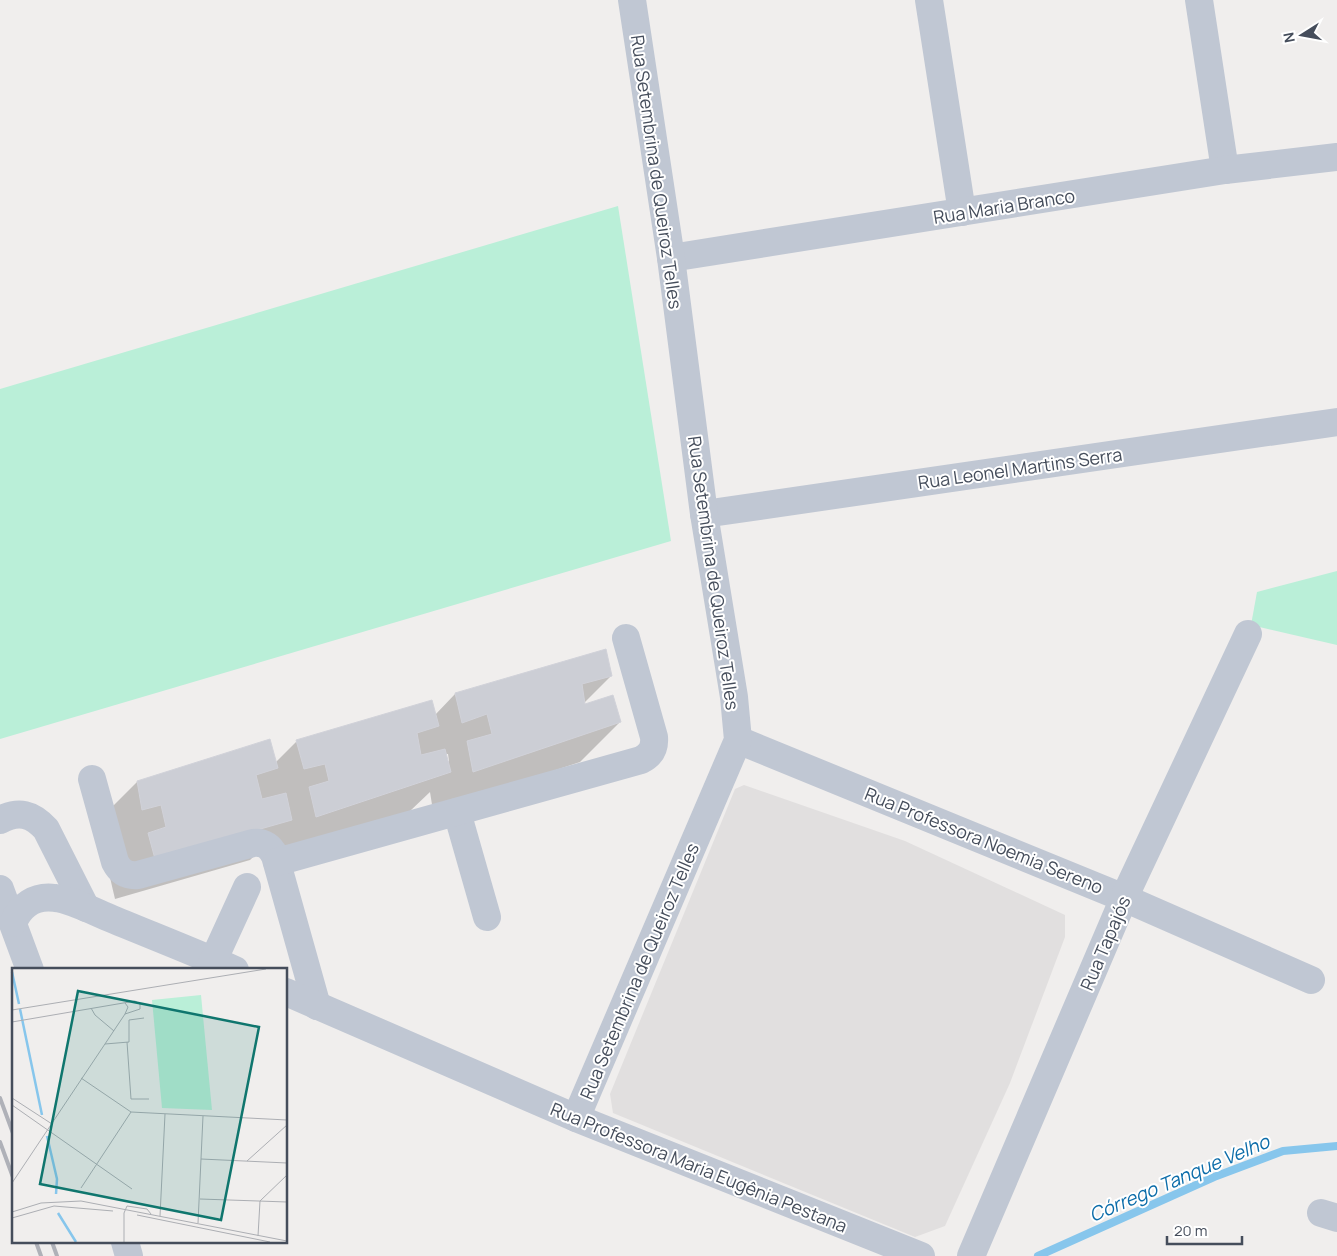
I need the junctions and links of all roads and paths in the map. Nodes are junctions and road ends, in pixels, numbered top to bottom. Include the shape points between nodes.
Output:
1 (632, 0) edge
2 (929, 0) edge
3 (1199, 0) edge
4 (1337, 157) edge
5 (1225, 170) junction
6 (962, 212) junction
7 (671, 258) junction
8 (1337, 422) edge
9 (704, 514) junction
10 (1248, 634) dead end
11 (626, 638) dead end
12 (738, 740) junction
13 (92, 779) dead end
14 (457, 812) junction
15 (0, 820) edge
16 (277, 862) junction
17 (247, 887) dead end
18 (0, 889) edge
19 (1124, 898) junction
20 (86, 908) junction
21 (487, 917) dead end
22 (13, 923) junction
23 (303, 952) junction
24 (219, 967) edge
25 (29, 968) edge
26 (288, 971) edge
27 (1311, 980) dead end
28 (288, 993) edge
29 (317, 1006) junction
30 (576, 1118) junction
31 (125, 1244) edge
32 (129, 1256) edge
33 (920, 1256) edge
34 (971, 1256) edge

1 - 7 street, Rua Setembrina de Queiroz Telles
2 - 6 street
3 - 5 street
4 - 5 street, Rua Maria Branco
5 - 6 street, Rua Maria Branco
6 - 7 street, Rua Maria Branco
7 - 9 street, Rua Setembrina de Queiroz Telles
8 - 9 street, Rua Leonel Martins Serra
9 - 12 street, Rua Setembrina de Queiroz Telles
10 - 19 street, Rua Tapajós
11 - 14 street via 654,737 647,757
12 - 19 street, Rua Professora Noemia Sereno
12 - 30 street, Rua Setembrina de Queiroz Telles
13 - 16 street via 115,862 124,873 138,875 260,842 272,849
14 - 16 street
14 - 21 street
15 - 20 street via 9,815 25,814 37,820 46,830
16 - 23 street
17 - 24 street
18 - 22 street
19 - 27 street, Rua Professora Noemia Sereno
19 - 34 street, Rua Tapajós
20 - 22 street via 55,898 38,898 17,913
20 - 24 street
22 - 25 street
23 - 26 street
23 - 29 street
28 - 29 street, Rua Professora Maria Eugênia Pestana
29 - 30 street, Rua Professora Maria Eugênia Pestana
30 - 33 street, Rua Professora Maria Eugênia Pestana
31 - 32 street

